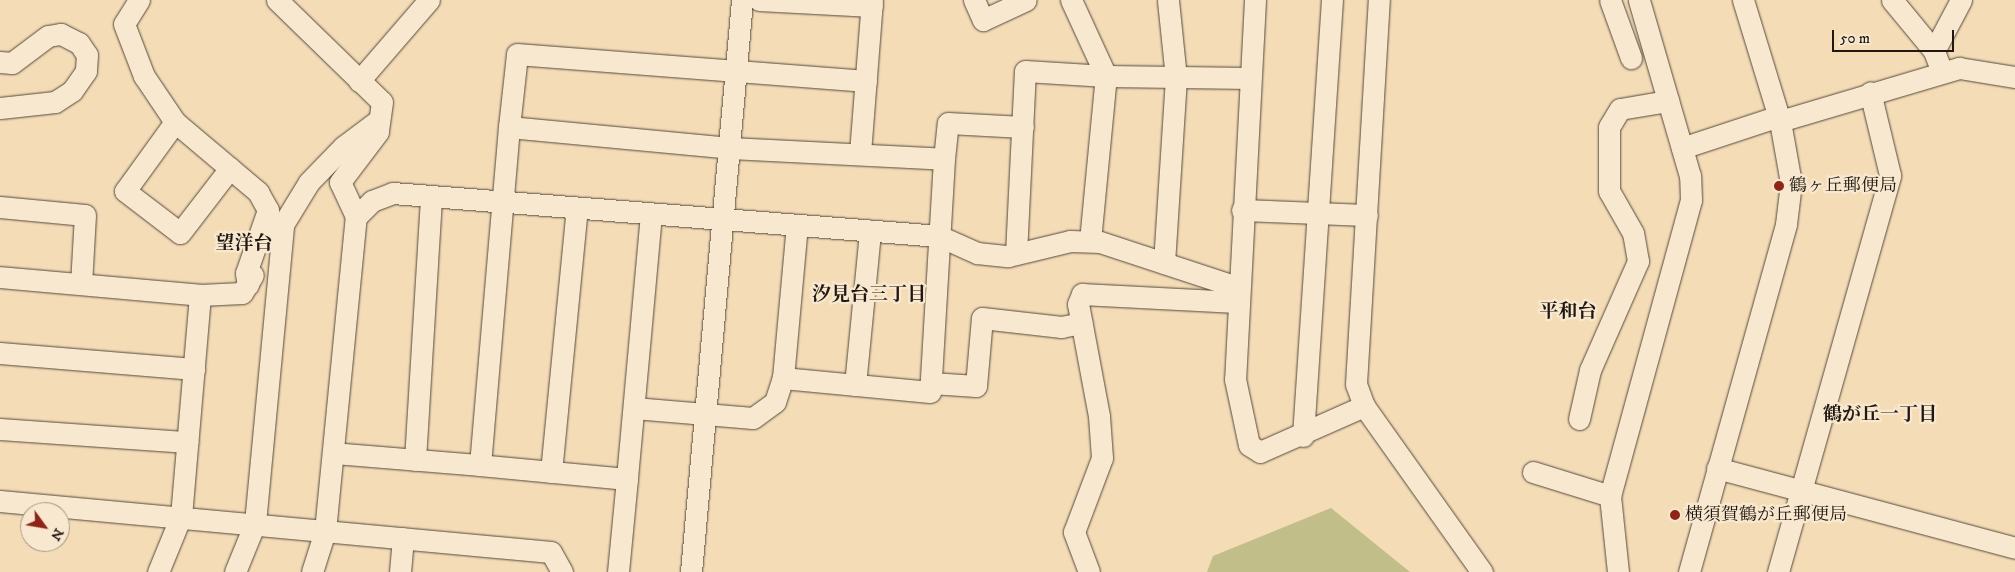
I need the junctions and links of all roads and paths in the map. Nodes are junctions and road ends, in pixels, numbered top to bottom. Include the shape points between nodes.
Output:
1 (139, 0) edge
2 (277, 0) edge
3 (429, 0) edge
4 (742, 0) edge
5 (760, 0) edge
6 (974, 0) edge
7 (1026, 0) edge
8 (1071, 0) edge
9 (1168, 0) edge
10 (1255, 0) edge
11 (1332, 0) edge
12 (1379, 0) edge
13 (1610, 0) edge
14 (1639, 0) edge
15 (1743, 0) edge
16 (1892, 0) edge
17 (1961, 0) edge
18 (872, 3) edge
19 (1934, 52) junction
20 (1631, 58) dead end
21 (0, 62) edge
22 (738, 71) junction
23 (1942, 72) junction
24 (2013, 73) edge
25 (1106, 76) junction
26 (1176, 78) junction
27 (1250, 78) junction
28 (359, 81) junction
29 (866, 81) junction
30 (1870, 92) junction
31 (1668, 100) junction
32 (0, 108) edge
33 (381, 118) junction
34 (1779, 118) junction
35 (175, 122) junction
36 (509, 127) junction
37 (1023, 127) junction
38 (730, 148) junction
39 (1682, 148) junction
40 (860, 153) junction
41 (944, 159) junction
42 (230, 168) junction
43 (431, 196) junction
44 (504, 202) junction
45 (0, 207) edge
46 (577, 208) junction
47 (1242, 210) junction
48 (1319, 213) junction
49 (652, 214) junction
50 (1366, 215) junction
51 (356, 217) junction
52 (724, 220) junction
53 (283, 225) junction
54 (797, 225) junction
55 (870, 231) junction
56 (939, 236) junction
57 (1090, 241) junction
58 (1016, 254) junction
59 (1164, 263) junction
60 (0, 277) edge
61 (81, 284) junction
62 (248, 285) junction
63 (200, 295) junction
64 (1237, 295) junction
65 (1082, 323) junction
66 (0, 353) edge
67 (194, 369) junction
68 (784, 378) junction
69 (931, 383) junction
70 (855, 386) junction
71 (1364, 406) junction
72 (634, 408) junction
73 (705, 415) junction
74 (1579, 419) dead end
75 (0, 430) edge
76 (1303, 436) junction
77 (188, 442) junction
78 (333, 453) junction
79 (415, 460) junction
80 (480, 465) junction
81 (1717, 468) junction
82 (551, 472) junction
83 (1533, 472) dead end
84 (627, 478) junction
85 (1799, 489) junction
86 (1610, 496) junction
87 (0, 501) edge
88 (181, 516) junction
89 (255, 523) junction
90 (325, 530) junction
91 (403, 538) junction
92 (2015, 548) edge
93 (158, 572) edge
94 (235, 572) edge
95 (312, 572) edge
96 (400, 572) edge
97 (562, 572) edge
98 (618, 572) edge
99 (691, 572) edge
100 (1089, 572) edge
101 (1482, 572) edge
102 (1618, 572) edge
103 (1689, 572) edge
104 (1778, 572) edge

1 - 35 street via 124,24 144,76
2 - 28 street
3 - 28 street
4 - 22 street
5 - 18 street
6 - 7 street via 983,20
8 - 25 street
9 - 26 street
10 - 27 street
11 - 48 street
12 - 50 street
13 - 20 street
14 - 31 street
15 - 34 street
16 - 19 street
17 - 19 street
18 - 29 street
19 - 23 street
21 - 32 street via 12,63 48,36 61,34 79,43 87,55 86,71 72,91 55,102
22 - 29 street
22 - 36 street via 517,54
22 - 38 street
23 - 24 street via 1959,68
23 - 30 street
25 - 26 street
25 - 37 street via 1025,71
25 - 57 street
26 - 27 street
26 - 59 street
27 - 47 street
28 - 33 street via 382,102
29 - 40 street
30 - 34 street
30 - 85 street via 1890,175
31 - 39 street
31 - 74 street via 1620,109 1609,127 1609,191 1633,233 1638,261 1590,370
33 - 51 street via 378,132 340,182
33 - 53 street via 343,147 309,182
34 - 39 street
34 - 81 street via 1791,183 1786,224
35 - 42 street
35 - 42 street via 125,191 180,234
36 - 38 street
36 - 44 street
37 - 41 street via 948,123
37 - 58 street
38 - 40 street
38 - 52 street
39 - 86 street via 1691,200
40 - 41 street
41 - 56 street
42 - 62 street via 258,192 268,210 246,273
43 - 44 street
43 - 51 street via 393,193 372,201
43 - 79 street
44 - 46 street
44 - 80 street
45 - 61 street via 85,215
46 - 49 street
46 - 82 street
47 - 48 street
47 - 64 street
48 - 50 street
48 - 76 street
49 - 52 street
49 - 72 street
50 - 71 street via 1356,384
51 - 78 street
52 - 54 street
52 - 73 street
53 - 62 street
53 - 89 street
54 - 55 street
54 - 68 street
55 - 56 street
55 - 70 street
56 - 58 street via 977,253
56 - 69 street
57 - 58 street via 1070,241
57 - 59 street
59 - 64 street
60 - 61 street
61 - 63 street
62 - 63 street via 242,293
63 - 67 street
64 - 65 street via 1082,294
64 - 76 street via 1234,379 1249,445 1260,452
65 - 69 street via 1061,327 982,318 976,386
65 - 100 street via 1100,416 1102,458 1074,532
66 - 67 street
67 - 77 street
68 - 70 street
68 - 73 street via 782,390 764,414 753,418
69 - 70 street via 930,392
71 - 76 street
71 - 101 street
72 - 73 street
72 - 84 street
73 - 99 street
75 - 77 street
77 - 88 street
78 - 79 street
78 - 90 street
79 - 80 street
80 - 82 street
81 - 85 street
81 - 103 street
82 - 84 street
83 - 86 street
84 - 98 street
85 - 92 street
85 - 104 street
86 - 102 street
87 - 88 street
88 - 89 street
88 - 93 street
89 - 90 street
89 - 94 street
90 - 91 street
90 - 95 street
91 - 96 street
91 - 97 street via 551,552

